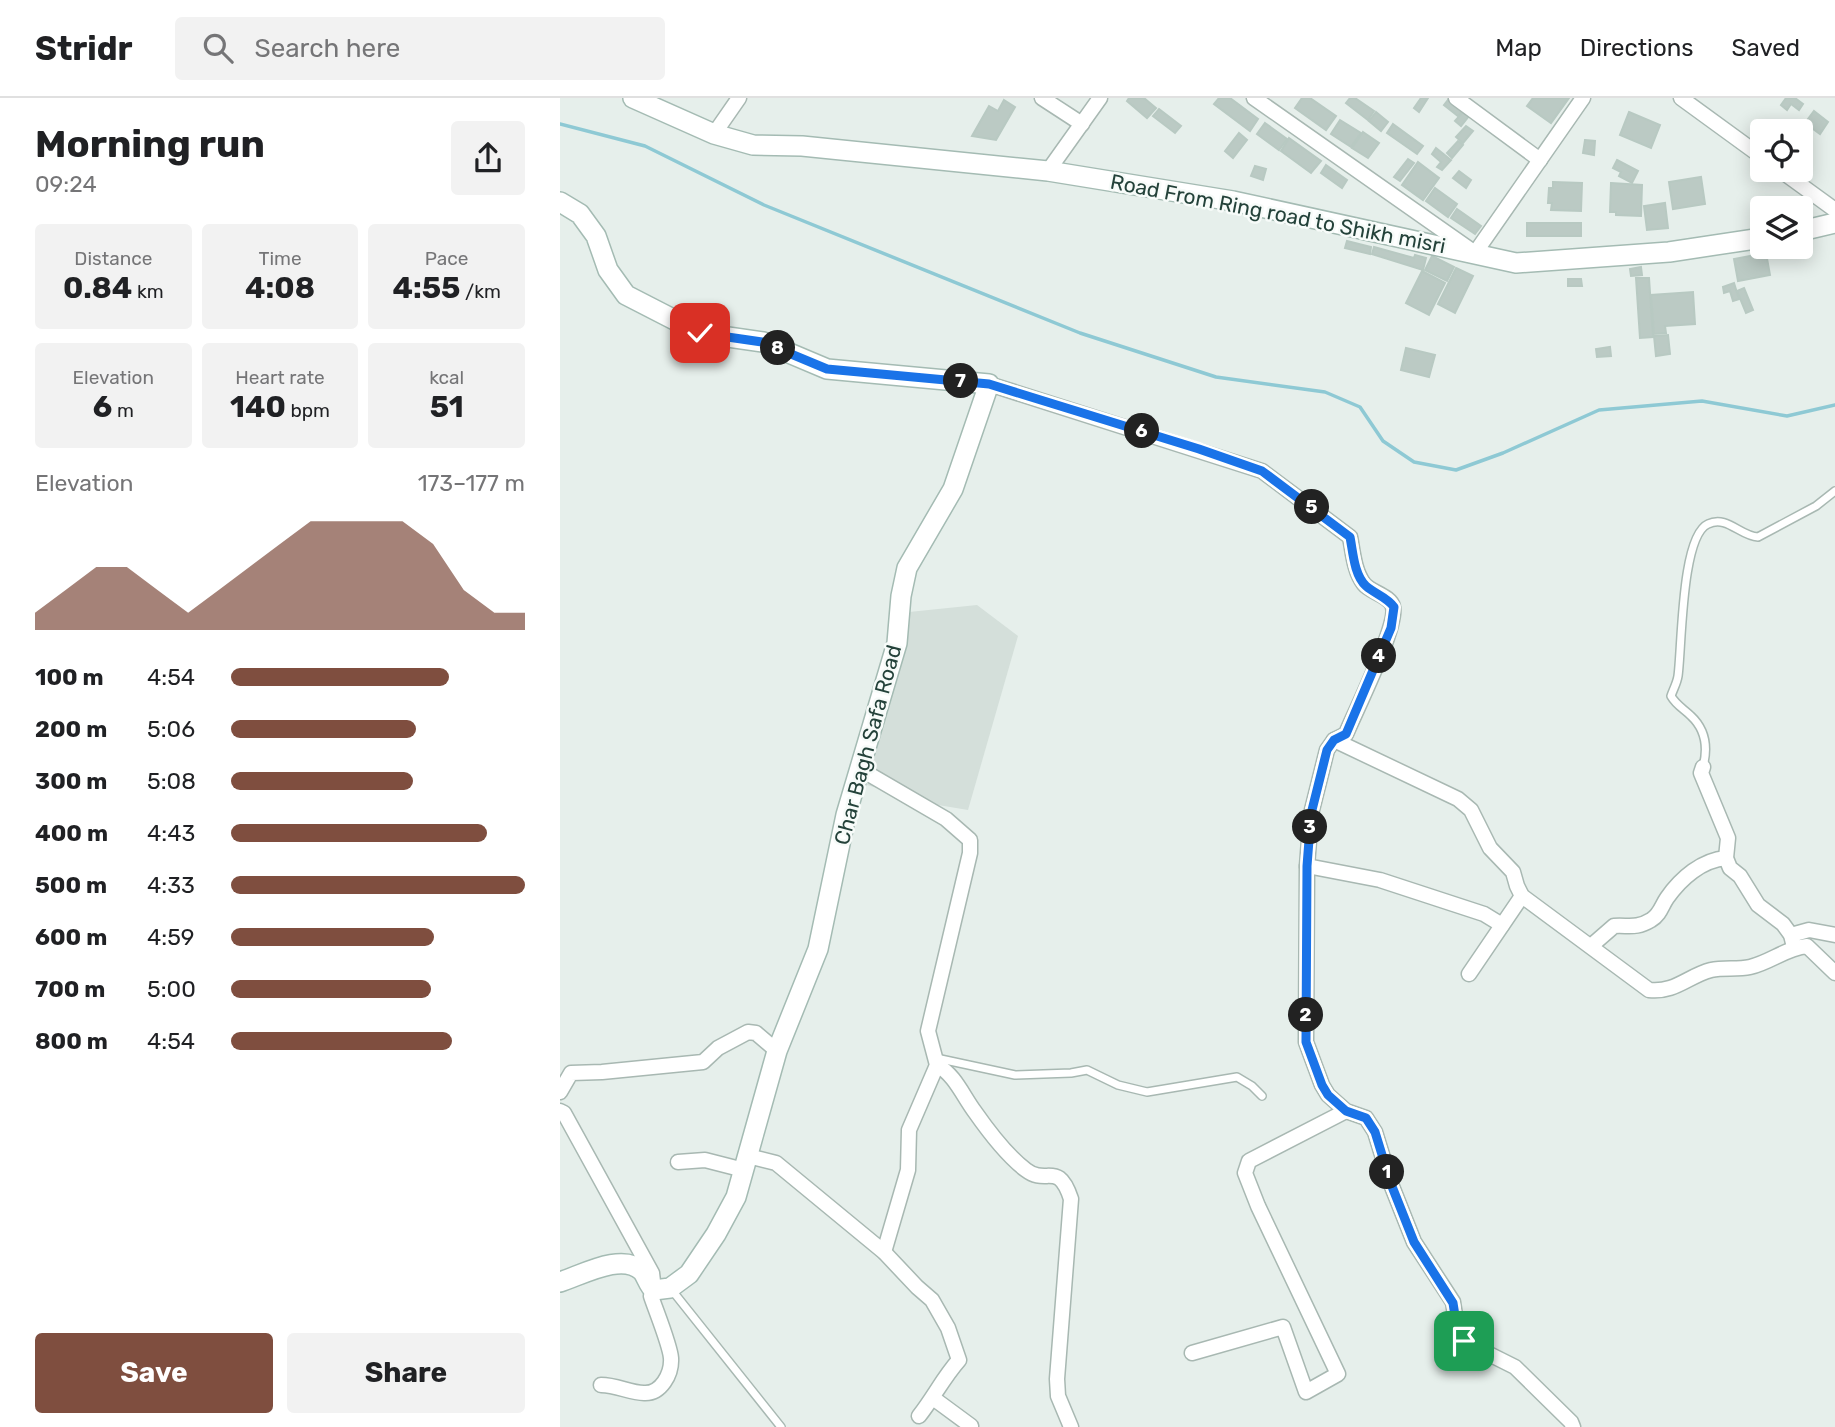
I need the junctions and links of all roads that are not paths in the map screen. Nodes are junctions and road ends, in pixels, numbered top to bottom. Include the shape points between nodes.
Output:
1 (633, 98) edge
2 (739, 98) edge
3 (1042, 98) edge
4 (1100, 98) edge
5 (1254, 98) edge
6 (1456, 98) edge
7 (1583, 98) edge
8 (1681, 98) edge
9 (1082, 124) junction
10 (714, 134) junction
11 (1750, 148) edge
12 (1540, 160) junction
13 (1048, 171) junction
14 (1796, 182) edge
15 (560, 202) edge
16 (1835, 210) edge
17 (1835, 223) edge
18 (1813, 228) edge
19 (1750, 240) edge
20 (1475, 253) junction
21 (989, 384) junction
22 (1835, 491) edge
23 (1334, 740) junction
24 (1703, 767) joint
25 (860, 769) junction
26 (1726, 858) junction
27 (1307, 866) junction
28 (1522, 896) junction
29 (1503, 925) junction
30 (1835, 934) edge
31 (1792, 941) junction
32 (1591, 946) junction
33 (1835, 973) edge
34 (1469, 974) dead end
35 (777, 1051) junction
36 (936, 1062) junction
37 (560, 1092) edge
38 (1262, 1096) dead end
39 (560, 1111) edge
40 (1346, 1111) junction
41 (678, 1162) dead end
42 (746, 1163) junction
43 (884, 1252) junction
44 (560, 1282) edge
45 (662, 1289) junction
46 (1192, 1353) dead end
47 (601, 1385) dead end
48 (933, 1398) junction
49 (919, 1416) dead end
50 (971, 1426) edge
51 (781, 1427) edge
52 (1071, 1427) edge
53 (1573, 1427) edge

1 - 10 street, Road From Ring road to Shikh misri
2 - 10 street
3 - 9 street
4 - 9 street
5 - 20 street
6 - 12 street
7 - 12 street
8 - 11 street
9 - 13 street
10 - 13 street, Road From Ring road to Shikh misri via 754,145
12 - 20 street
13 - 20 street, Road From Ring road to Shikh misri via 1233,201
14 - 16 street
15 - 21 street via 580,214 596,236 608,270 626,295 700,333 762,342 827,369
17 - 18 street
19 - 20 street, Road From Ring road to Shikh misri via 1564,261 1516,263
21 - 23 street via 1262,471 1350,537 1364,585 1394,607 1391,628 1346,734
21 - 25 street, Char Bagh Safa Road via 953,489 907,568 897,643
22 - 24 lane via 1758,537 1723,521 1707,524 1697,535 1682,601 1678,677 1671,696 1703,730 1707,751
23 - 27 street via 1327,750 1311,814
23 - 28 street via 1458,799 1471,810 1489,848 1513,872
24 - 26 street via 1701,773 1728,838
25 - 35 street, Char Bagh Safa Road via 817,949
25 - 36 street via 946,819 970,840 971,853 928,1031
26 - 31 street via 1758,905 1783,924
26 - 32 street via 1713,859 1683,878 1653,920 1630,928 1614,926
27 - 29 street via 1380,880 1484,914
27 - 40 street via 1306,1042 1322,1085
28 - 29 street
28 - 32 street
29 - 34 street
30 - 31 street via 1809,930
31 - 32 street via 1771,961 1710,970 1663,992 1649,990
31 - 33 street via 1807,946
35 - 37 street via 756,1033 748,1032 703,1062 571,1073
35 - 42 street, Char Bagh Safa Road
36 - 38 lane via 1015,1074 1087,1070 1147,1092 1237,1077
36 - 43 street via 909,1130 908,1170
36 - 52 street via 948,1071 975,1112 1027,1172 1056,1176 1066,1184 1071,1199 1057,1379 1058,1396
39 - 45 street
40 - 46 street via 1249,1161 1245,1173 1338,1374 1306,1392 1283,1327
40 - 53 street via 1366,1118 1375,1132 1414,1242 1453,1303 1458,1335 1515,1367
41 - 42 street
42 - 43 street via 776,1163
42 - 45 street, Char Bagh Safa Road via 736,1197 716,1234 689,1273
43 - 48 street via 932,1300 952,1339 959,1360
44 - 45 street via 613,1264 631,1264 650,1286
45 - 47 street via 651,1296 671,1359 666,1380 657,1391 644,1393
45 - 51 lane
48 - 49 street
48 - 50 street

